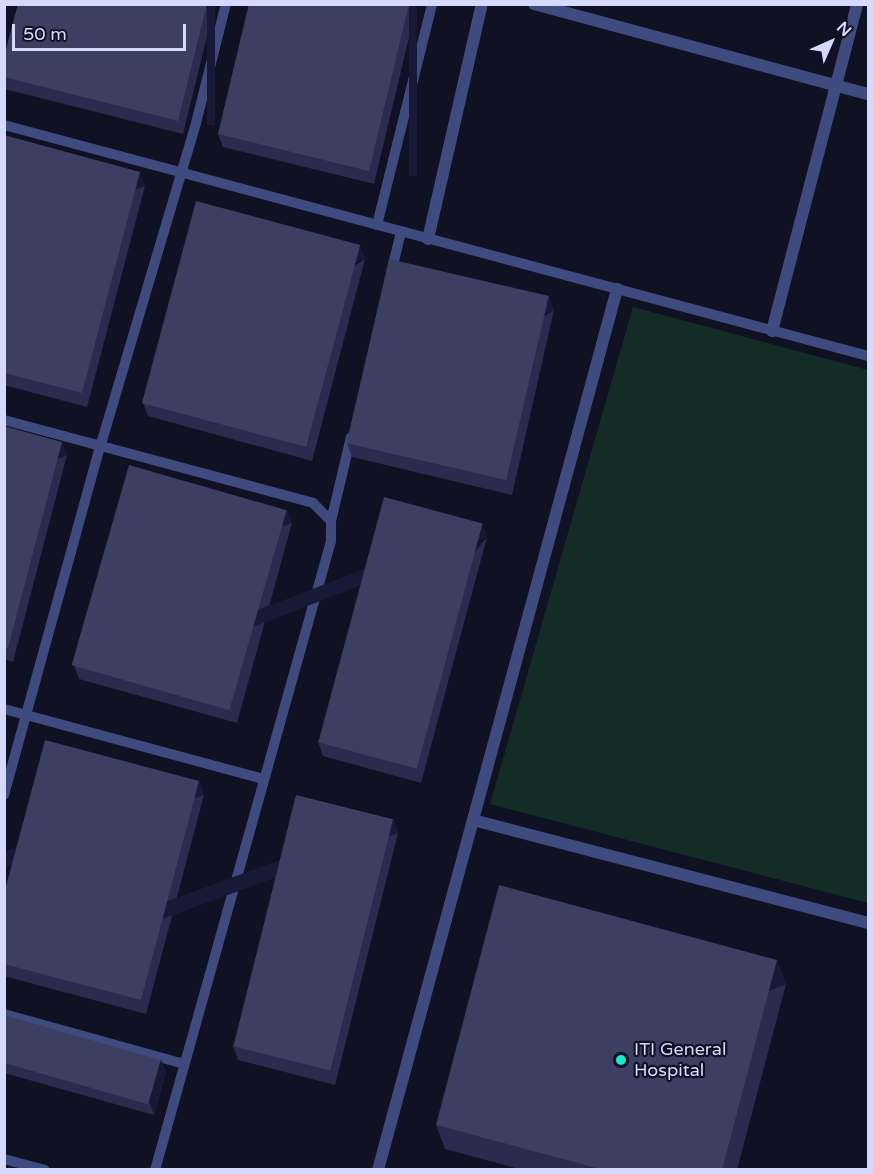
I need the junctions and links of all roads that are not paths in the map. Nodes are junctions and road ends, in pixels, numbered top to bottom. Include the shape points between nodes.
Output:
1 (226, 4) edge
2 (432, 4) edge
3 (482, 4) edge
4 (534, 4) edge
5 (857, 4) edge
6 (837, 84) junction
7 (868, 94) edge
8 (4, 125) edge
9 (182, 173) junction
10 (377, 225) junction
11 (401, 232) junction
12 (428, 239) junction
13 (617, 289) junction
14 (387, 290) edge
15 (772, 331) junction
16 (868, 356) edge
17 (4, 420) edge
18 (353, 428) edge
19 (101, 444) junction
20 (331, 521) junction
21 (4, 709) edge
22 (26, 715) junction
23 (264, 779) junction
24 (4, 795) edge
25 (473, 820) junction
26 (868, 923) edge
27 (4, 1014) edge
28 (184, 1064) junction
29 (4, 1159) edge
30 (45, 1170) edge
31 (155, 1170) edge
32 (378, 1170) edge

1 - 9 lane
2 - 10 lane
3 - 12 street
4 - 6 street
5 - 6 street
6 - 7 street
6 - 15 street
8 - 9 lane
9 - 10 lane
9 - 19 lane
10 - 11 lane
11 - 12 lane
11 - 14 lane
12 - 13 lane
13 - 15 lane
13 - 25 street
15 - 16 lane
17 - 19 lane
18 - 20 lane
19 - 20 lane via 313,503
19 - 22 lane
20 - 23 lane via 331,541
21 - 22 lane
22 - 23 lane
22 - 24 lane
23 - 28 lane
25 - 26 street
25 - 32 street
27 - 28 lane
28 - 31 lane
29 - 30 lane

